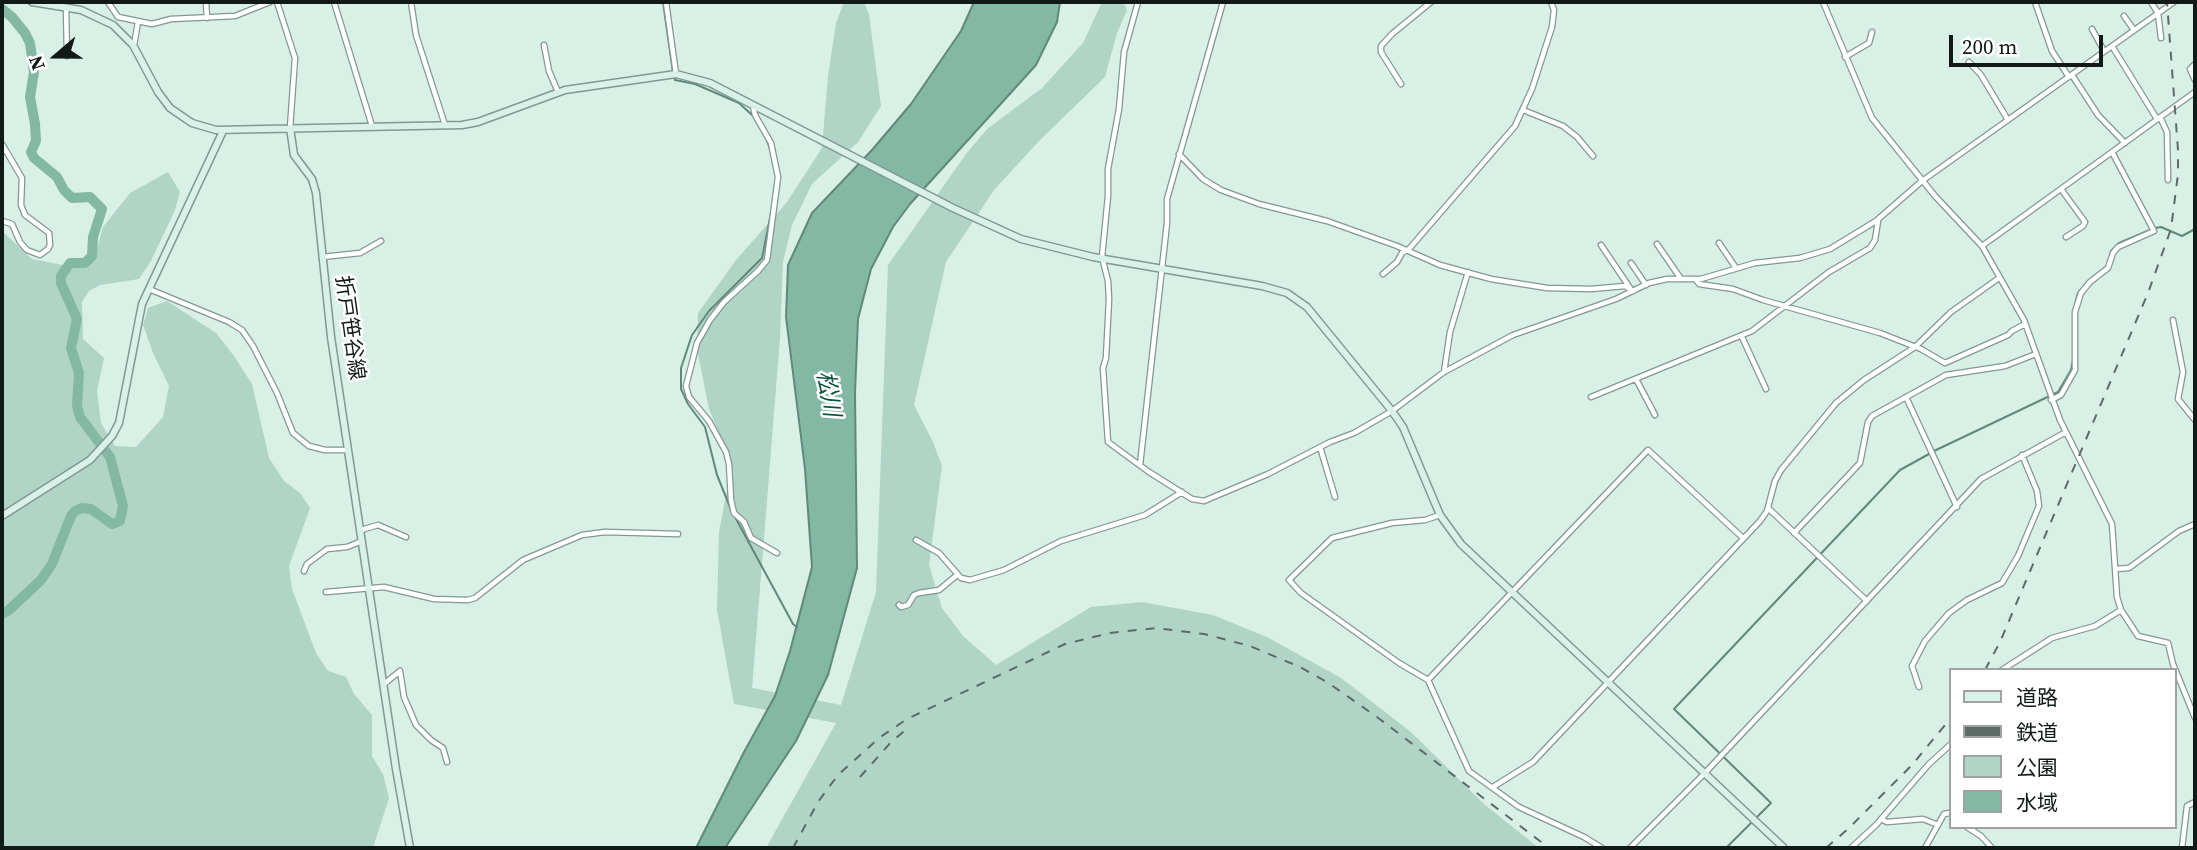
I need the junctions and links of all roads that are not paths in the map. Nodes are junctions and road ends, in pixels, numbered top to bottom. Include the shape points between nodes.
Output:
1 (32, 2) edge
2 (108, 2) edge
3 (206, 2) edge
4 (270, 2) edge
5 (277, 2) edge
6 (334, 2) edge
7 (411, 2) edge
8 (666, 2) edge
9 (1138, 2) edge
10 (1223, 2) edge
11 (1431, 2) edge
12 (1551, 2) edge
13 (1558, 2) edge
14 (1823, 2) edge
15 (2035, 2) edge
16 (2151, 2) edge
17 (2174, 2) edge
18 (66, 7) junction
19 (1554, 10) junction
20 (2158, 13) junction
21 (2124, 16) dead end
22 (118, 17) junction
23 (207, 18) junction
24 (138, 22) junction
25 (110, 23) junction
26 (2092, 29) dead end
27 (2134, 30) junction
28 (1872, 32) dead end
29 (2161, 38) dead end
30 (133, 45) junction
31 (544, 45) dead end
32 (2112, 46) junction
33 (2104, 51) junction
34 (67, 56) dead end
35 (1845, 57) junction
36 (1969, 62) dead end
37 (2195, 64) edge
38 (676, 74) junction
39 (2070, 75) junction
40 (2195, 80) edge
41 (1401, 84) dead end
42 (558, 92) junction
43 (2195, 92) edge
44 (753, 105) junction
45 (1523, 110) junction
46 (2159, 118) junction
47 (2008, 120) junction
48 (372, 125) junction
49 (444, 125) junction
50 (290, 128) junction
51 (223, 131) junction
52 (2124, 143) junction
53 (2, 144) edge
54 (2112, 152) junction
55 (1179, 154) junction
56 (1593, 156) dead end
57 (2168, 180) dead end
58 (1922, 181) junction
59 (2061, 189) junction
60 (1877, 220) junction
61 (2, 221) edge
62 (2066, 237) dead end
63 (381, 241) dead end
64 (1719, 243) dead end
65 (1657, 244) dead end
66 (1601, 245) dead end
67 (1982, 246) junction
68 (1406, 250) junction
69 (321, 257) junction
70 (1102, 258) junction
71 (1631, 263) dead end
72 (1736, 268) junction
73 (1161, 269) junction
74 (1468, 272) junction
75 (1383, 274) dead end
76 (1999, 278) junction
77 (1696, 279) junction
78 (1681, 280) junction
79 (1646, 285) junction
80 (149, 289) junction
81 (1632, 290) junction
82 (1783, 306) junction
83 (2173, 320) dead end
84 (2025, 324) junction
85 (1742, 337) junction
86 (1915, 347) junction
87 (2036, 354) junction
88 (1947, 363) junction
89 (1444, 372) junction
90 (1947, 374) junction
91 (1636, 379) junction
92 (1766, 389) dead end
93 (1591, 397) dead end
94 (1906, 397) junction
95 (2051, 400) junction
96 (1392, 411) junction
97 (1655, 415) dead end
98 (2195, 420) edge
99 (2066, 432) junction
100 (1320, 447) junction
101 (349, 450) junction
102 (2022, 456) junction
103 (1140, 466) junction
104 (1182, 492) junction
105 (1335, 497) dead end
106 (1957, 507) junction
107 (1768, 508) junction
108 (1440, 515) junction
109 (2, 516) edge
110 (2195, 524) edge
111 (361, 530) junction
112 (1794, 533) junction
113 (678, 534) dead end
114 (406, 537) dead end
115 (1743, 538) junction
116 (363, 540) junction
117 (916, 540) dead end
118 (777, 553) dead end
119 (2116, 569) junction
120 (304, 571) dead end
121 (957, 575) junction
122 (370, 589) junction
123 (1513, 591) junction
124 (326, 592) dead end
125 (1867, 601) junction
126 (899, 605) dead end
127 (2121, 610) junction
128 (2005, 668) edge
129 (2175, 668) edge
130 (2176, 671) edge
131 (1428, 680) junction
132 (1607, 682) junction
133 (384, 684) junction
134 (1919, 687) dead end
135 (2195, 718) edge
136 (1948, 747) edge
137 (447, 762) dead end
138 (1704, 774) junction
139 (1493, 787) junction
140 (2195, 802) edge
141 (1948, 812) edge
142 (1881, 819) junction
143 (1938, 825) junction
144 (1970, 829) edge
145 (411, 848) edge
146 (1602, 848) edge
147 (1630, 848) edge
148 (1784, 848) edge
149 (1851, 848) edge
150 (1926, 848) edge
151 (1992, 848) edge
152 (2182, 848) edge

1 - 18 street
2 - 22 street
3 - 23 street
4 - 23 street via 235,16
5 - 50 street via 295,58
6 - 48 street
7 - 49 street via 416,35
8 - 38 street
9 - 70 street via 1124,52
10 - 55 street
11 - 41 street via 1381,46
12 - 19 street
13 - 19 street
14 - 35 street
15 - 39 street via 2047,41
16 - 20 street
17 - 20 street
18 - 25 street
18 - 34 street
19 - 45 street
20 - 27 street
20 - 29 street
21 - 27 street
22 - 24 street
22 - 25 street
23 - 24 street
24 - 30 street
25 - 30 street
26 - 33 street
27 - 32 street
28 - 35 street via 1869,43
30 - 51 street via 170,108 191,123
31 - 42 street
32 - 33 street
32 - 46 street
33 - 39 street
35 - 58 street via 1872,118
36 - 47 street
37 - 40 street via 2190,71
38 - 42 street
38 - 44 street via 710,83
39 - 47 street
39 - 52 street
42 - 49 street via 478,122
43 - 46 street
44 - 70 street via 986,224 1021,239
44 - 118 street via 774,151 778,177 767,260 710,320 697,343 686,386 726,452 734,513 751,538
45 - 56 street via 1563,126
45 - 68 street via 1515,126
46 - 52 street
46 - 57 street via 2167,130
47 - 58 street
48 - 49 street
48 - 50 street
50 - 51 street
50 - 69 street, 折戸笹谷線 via 296,160 314,185
51 - 80 street
52 - 54 street
53 - 61 street via 22,178 25,215 49,233 48,249 40,255 27,250 12,224
54 - 59 street
54 - 95 street via 2154,230 2117,248 2108,268 2081,293 2075,312 2075,370 2061,395
55 - 68 street via 1203,180 1221,190
55 - 73 street via 1167,199
58 - 60 street
58 - 67 street
59 - 62 street via 2085,222
59 - 67 street
60 - 72 street via 1819,253
60 - 82 street via 1870,248
63 - 69 street via 359,253
64 - 72 street
65 - 78 street
66 - 81 street
67 - 76 street
68 - 74 street
68 - 75 street
69 - 101 street, 折戸笹谷線
70 - 73 street
70 - 103 street via 1109,299 1103,368 1108,442
71 - 79 street
72 - 77 street
73 - 96 street via 1294,296
73 - 103 street
74 - 81 street via 1547,288 1625,286
74 - 89 street via 1450,332
76 - 84 street
76 - 86 street via 1951,312
77 - 78 street
77 - 82 street via 1699,284 1733,289
78 - 79 street
79 - 81 street
80 - 101 street via 242,330 293,433 309,446
80 - 109 street via 136,326 119,423 109,440 90,460
81 - 89 street via 1512,336
82 - 85 street
82 - 86 street
83 - 98 street via 2182,369 2178,399
84 - 87 street
84 - 88 street
85 - 91 street
85 - 92 street
86 - 88 street
86 - 107 street via 1836,403 1782,470
87 - 90 street via 2005,366
87 - 95 street
88 - 90 street
89 - 96 street
90 - 94 street
91 - 93 street
91 - 97 street
94 - 106 street
94 - 112 street via 1870,417 1861,461
95 - 99 street
96 - 100 street
96 - 108 street
99 - 102 street
99 - 119 street via 2112,524
100 - 104 street via 1208,500 1196,500
100 - 105 street
101 - 111 street, 折戸笹谷線
102 - 106 street via 1988,474
102 - 134 street via 2039,506 2018,556 2003,583 1949,613 1925,640 1912,666
103 - 104 street
104 - 121 street via 1153,511 1061,541 992,575 967,580
106 - 125 street
107 - 112 street
107 - 115 street
108 - 123 street via 1461,544
108 - 131 street via 1332,538 1289,580 1301,593
110 - 119 street via 2129,568
111 - 114 street via 378,525
111 - 116 street, 折戸笹谷線
112 - 125 street
113 - 122 street via 582,535 523,560 468,600
115 - 123 street via 1649,450
115 - 132 street
116 - 120 street via 327,549
116 - 122 street, 折戸笹谷線
117 - 121 street via 939,553
119 - 127 street
121 - 126 street via 939,590 919,593 908,605
122 - 124 street
122 - 133 street, 折戸笹谷線
123 - 131 street
123 - 132 street
125 - 138 street
127 - 128 street via 2095,626 2048,640
127 - 129 street via 2138,636 2167,642
130 - 135 street
131 - 139 street via 1467,768
132 - 138 street
132 - 139 street via 1528,766
133 - 137 street via 400,671 416,725 443,748
133 - 145 street, 折戸笹谷線
136 - 142 street
138 - 147 street
138 - 148 street
139 - 146 street via 1526,811
140 - 152 street via 2187,806
141 - 143 street
142 - 143 street via 1923,819
142 - 149 street
143 - 150 street
144 - 151 street

